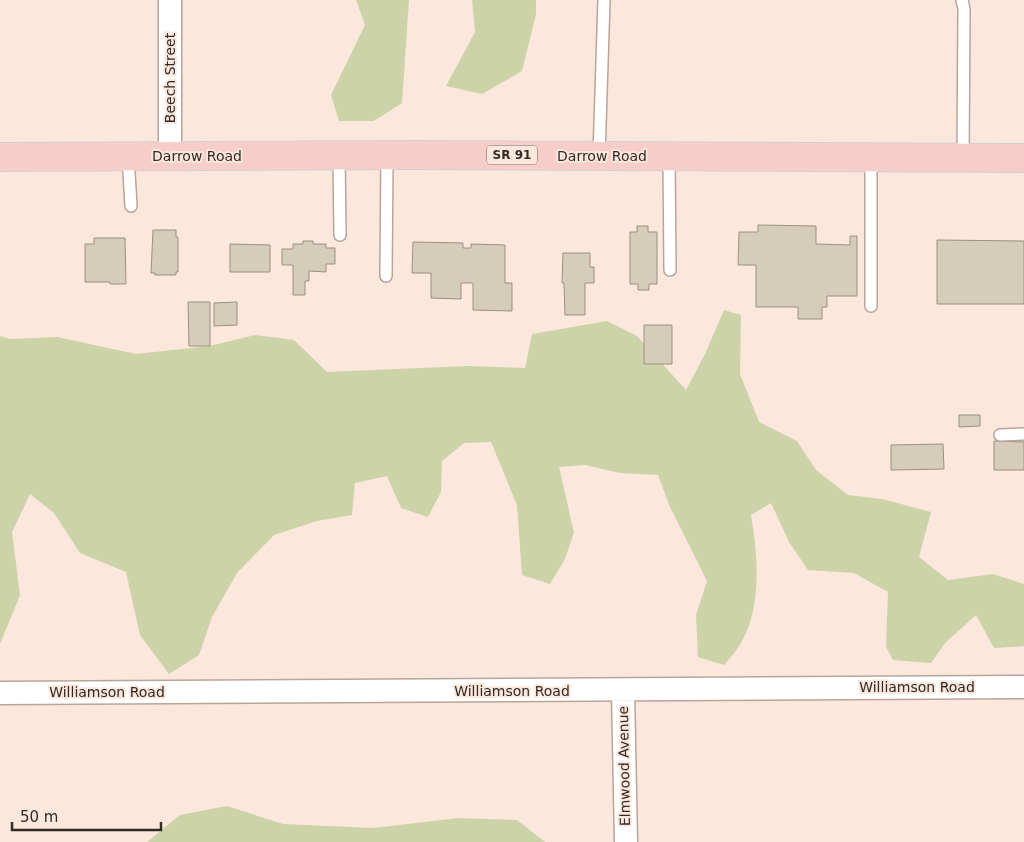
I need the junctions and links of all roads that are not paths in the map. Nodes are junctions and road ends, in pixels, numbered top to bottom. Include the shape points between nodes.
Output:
1 (170, 0) edge
2 (604, 0) edge
3 (962, 0) edge
4 (339, 155) junction
5 (387, 155) junction
6 (128, 156) junction
7 (170, 156) junction
8 (600, 156) junction
9 (669, 156) junction
10 (0, 157) edge
11 (871, 157) junction
12 (963, 158) junction
13 (1024, 158) edge
14 (132, 206) dead end
15 (340, 235) dead end
16 (670, 270) dead end
17 (386, 276) dead end
18 (871, 306) dead end
19 (1000, 434) dead end
20 (1024, 434) edge
21 (1024, 687) edge
22 (623, 690) junction
23 (0, 693) edge
24 (626, 842) edge

1 - 7 street, Beech Street
2 - 8 lane
3 - 12 lane
4 - 5 main road, Darrow Road / SR 91
4 - 7 main road, Darrow Road / SR 91
4 - 15 lane
5 - 8 main road, Darrow Road / SR 91
5 - 17 lane
6 - 7 main road, Darrow Road / SR 91
6 - 10 main road, Darrow Road / SR 91
6 - 14 lane
8 - 9 main road, Darrow Road / SR 91
9 - 11 main road, Darrow Road / SR 91
9 - 16 lane
11 - 12 main road, Darrow Road / SR 91
11 - 18 lane
12 - 13 main road, Darrow Road / SR 91
19 - 20 lane
21 - 22 street, Williamson Road
22 - 23 street, Williamson Road
22 - 24 street, Elmwood Avenue

